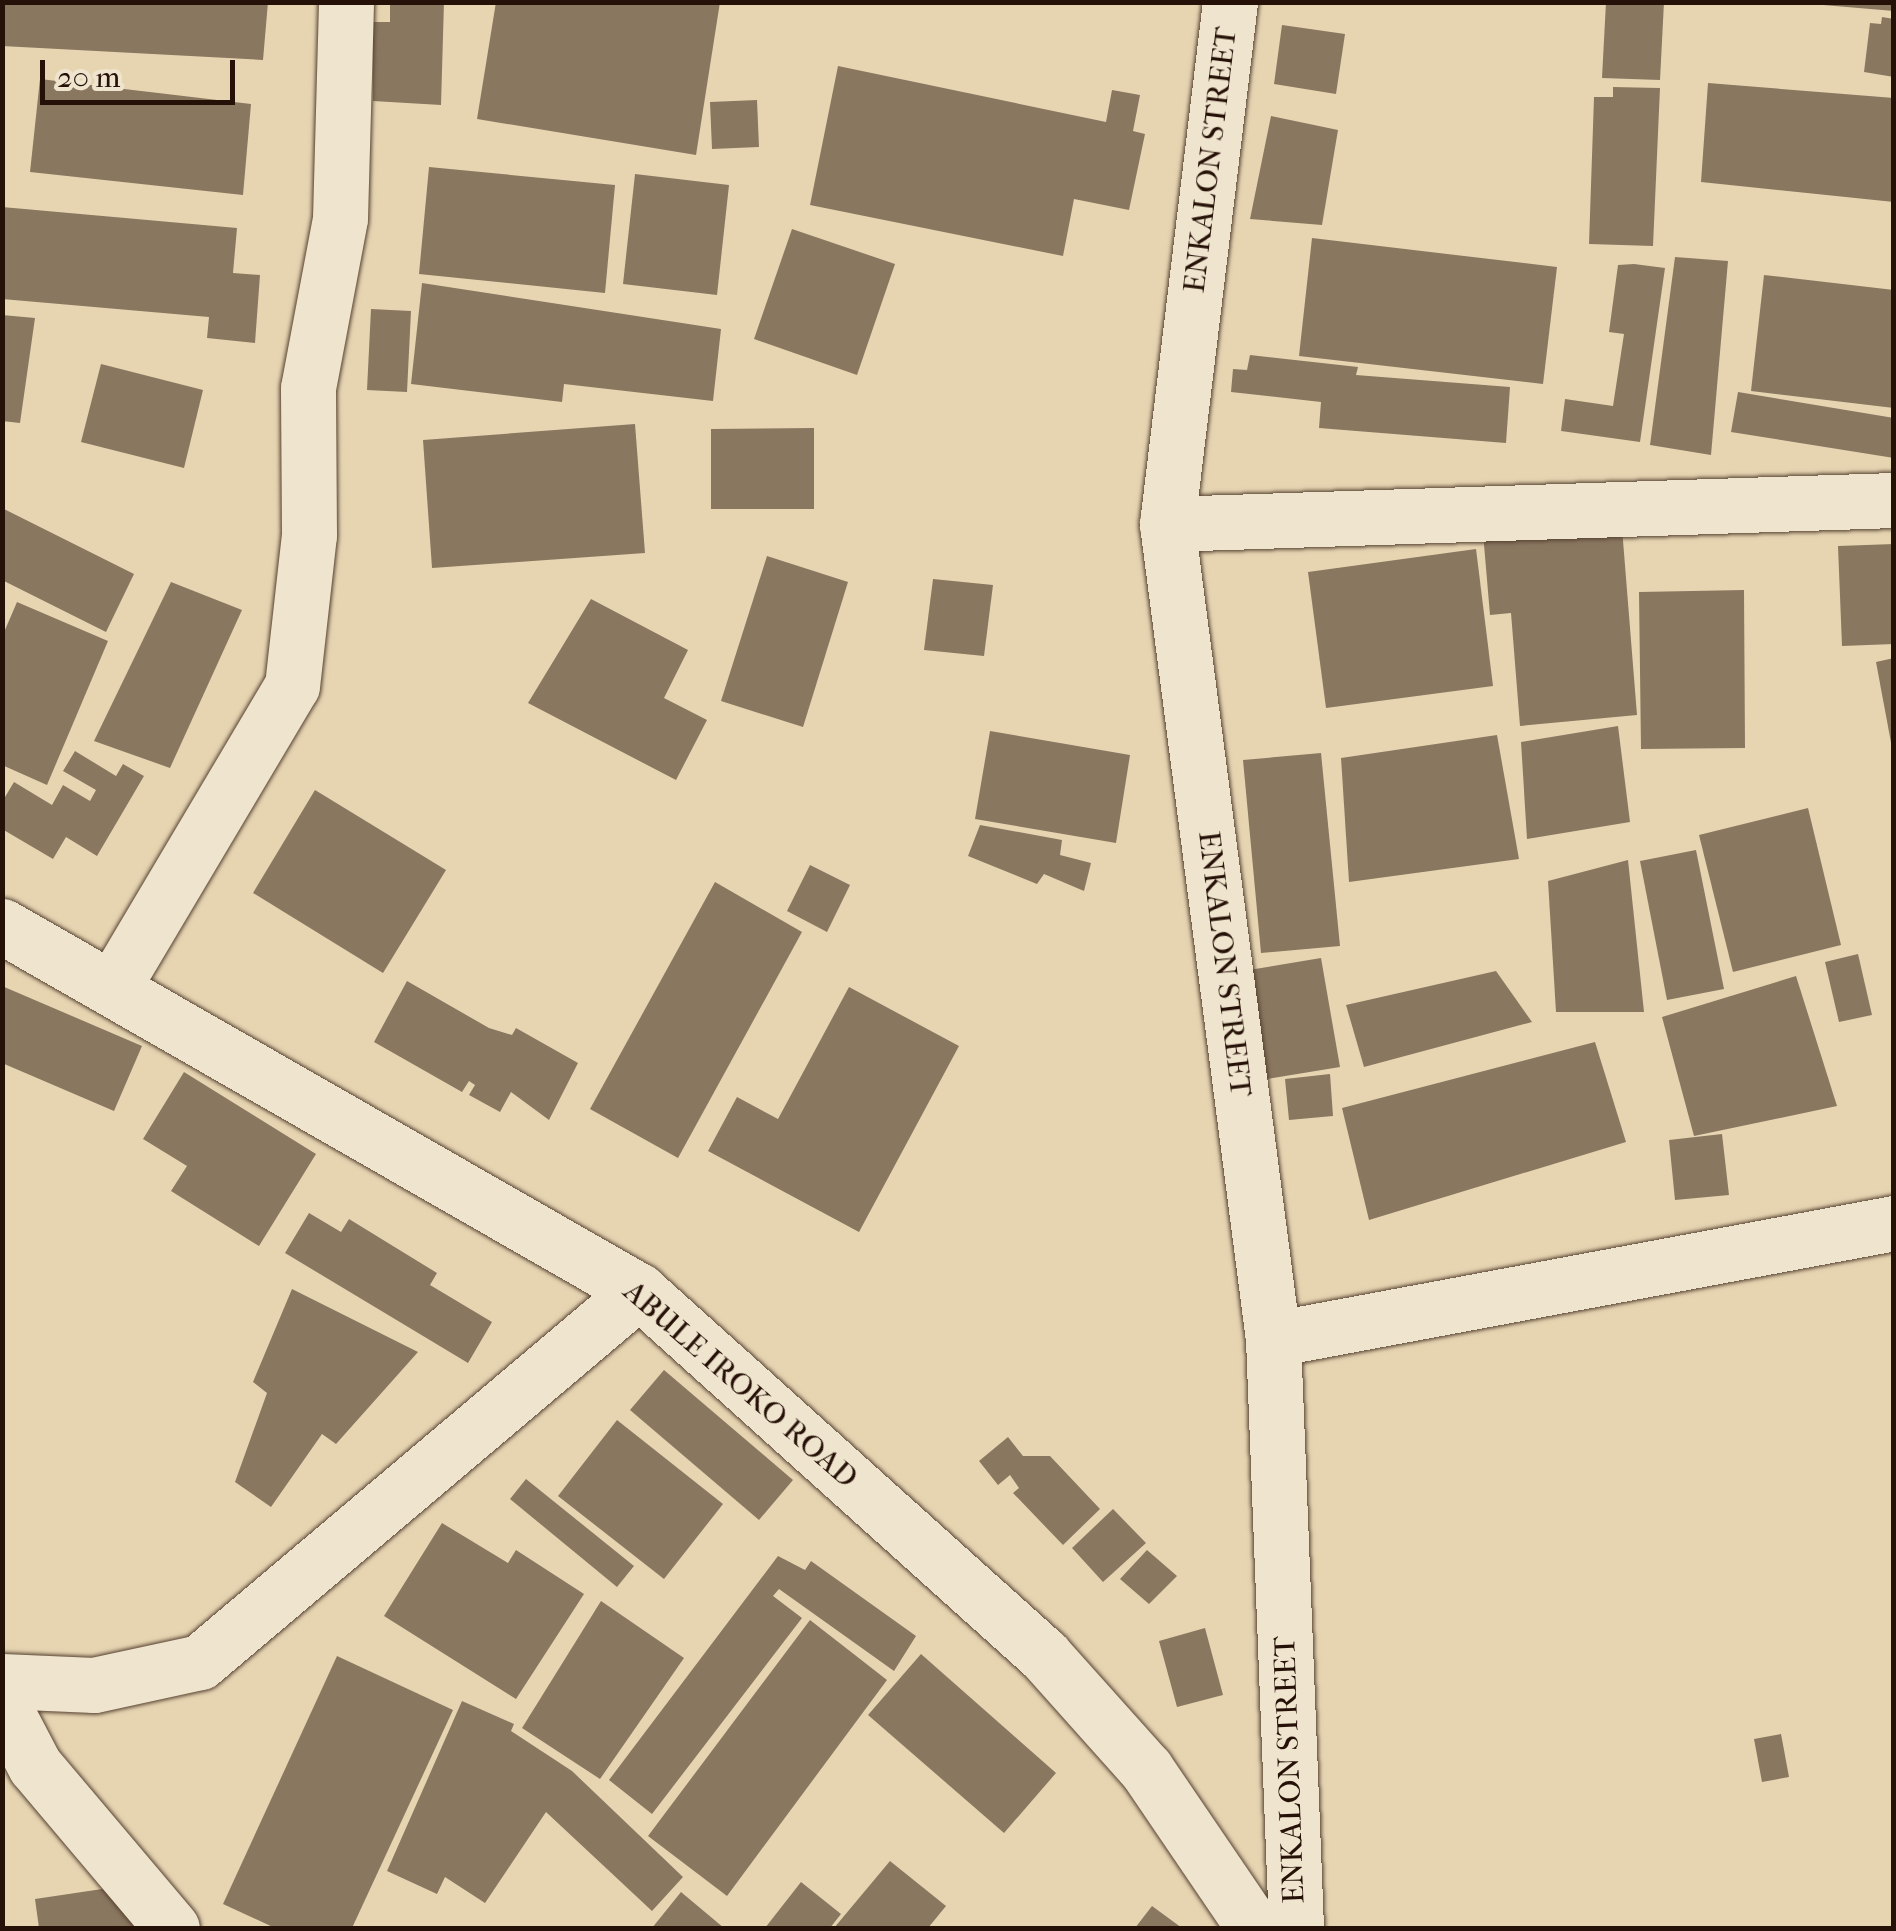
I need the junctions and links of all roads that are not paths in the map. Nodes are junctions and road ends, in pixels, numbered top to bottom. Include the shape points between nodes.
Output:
1 (346, 2) edge
2 (1230, 2) edge
3 (1894, 500) edge
4 (1167, 524) junction
5 (2, 926) edge
6 (113, 987) junction
7 (1894, 1223) edge
8 (639, 1290) junction
9 (1272, 1339) junction
10 (2, 1680) edge
11 (2, 1703) edge
12 (172, 1928) edge
13 (1254, 1928) edge
14 (1296, 1928) edge

1 - 6 street via 340,218 308,388 309,535 292,686
2 - 4 street, ENKALON STREET
3 - 4 street
4 - 9 street, ENKALON STREET
5 - 6 street, ABULE IROKO ROAD
6 - 8 street, ABULE IROKO ROAD
7 - 9 street
8 - 10 street via 200,1662 94,1685
8 - 13 street, ABULE IROKO ROAD via 1044,1655 1146,1770
9 - 14 street, ENKALON STREET
11 - 12 street via 36,1766

